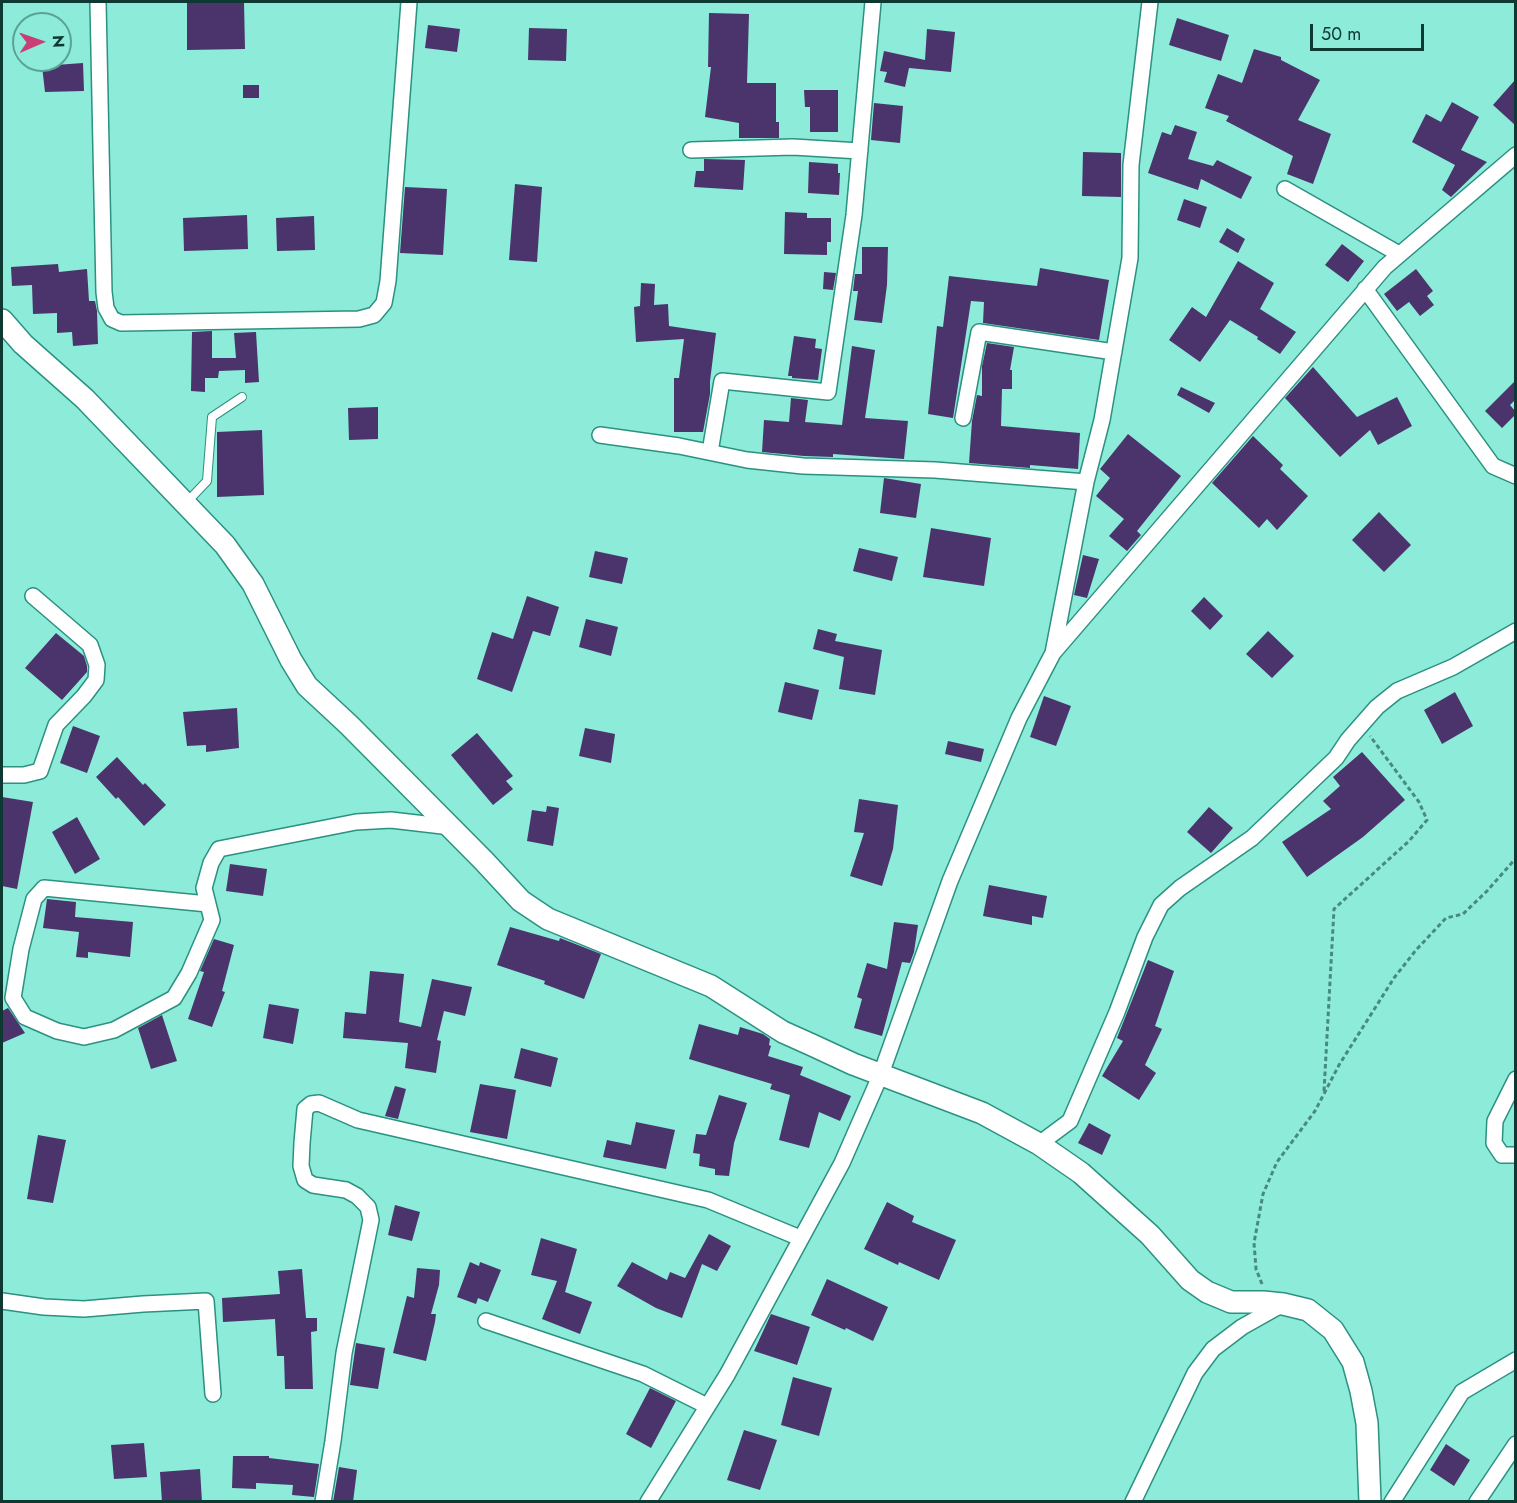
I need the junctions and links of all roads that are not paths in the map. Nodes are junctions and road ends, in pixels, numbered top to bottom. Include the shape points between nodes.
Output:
1 (98, 2) edge
2 (409, 2) edge
3 (873, 2) edge
4 (1150, 2) edge
5 (691, 150) dead end
6 (860, 151) junction
7 (1515, 155) edge
8 (1285, 189) dead end
9 (1399, 254) junction
10 (1365, 289) junction
11 (2, 320) edge
12 (1114, 352) junction
13 (242, 397) dead end
14 (963, 418) dead end
15 (600, 435) dead end
16 (710, 452) junction
17 (1515, 476) edge
18 (1086, 482) junction
19 (185, 504) junction
20 (33, 596) dead end
21 (1515, 631) edge
22 (1053, 653) junction
23 (2, 775) edge
24 (451, 827) junction
25 (208, 904) junction
26 (7, 1001) edge
27 (881, 1074) junction
28 (1515, 1079) edge
29 (1040, 1144) junction
30 (1515, 1155) edge
31 (800, 1238) junction
32 (2, 1301) edge
33 (1283, 1304) junction
34 (486, 1321) dead end
35 (1515, 1360) edge
36 (213, 1394) dead end
37 (707, 1406) junction
38 (1515, 1444) edge
39 (323, 1502) edge
40 (648, 1502) edge
41 (1133, 1502) edge
42 (1370, 1502) edge
43 (1392, 1502) edge
44 (1478, 1502) edge

1 - 2 street via 104,292 112,319 121,323 359,319 374,315 384,303 388,281
3 - 6 street
4 - 12 street via 1131,165 1130,258
5 - 6 street via 793,147
6 - 16 street via 828,392 722,381
7 - 9 street
8 - 9 street
9 - 10 street
10 - 17 street via 1493,466
10 - 22 street
11 - 19 street via 85,399
12 - 14 street via 979,332
12 - 18 street
13 - 19 lane via 212,417 207,481
15 - 16 street
16 - 18 street via 803,466 935,470
18 - 22 street
19 - 24 street via 225,545 253,584 307,686
20 - 23 street via 90,645 97,664 96,680 56,725 40,771
21 - 29 street via 1453,668 1396,691 1377,707 1336,758 1252,838 1161,905 1070,1121
22 - 27 street via 1018,718 950,881
24 - 25 street via 391,820 356,822 219,849 204,888
24 - 27 street via 521,901 548,919 711,986 783,1032
25 - 26 street via 44,888 34,899
25 - 26 street via 212,920 174,998 114,1030 84,1037 57,1031 24,1017
27 - 29 street via 982,1113
27 - 31 street via 842,1163
28 - 30 street via 1495,1121 1494,1143 1502,1155
29 - 33 street via 1090,1181 1207,1292 1231,1302
31 - 37 street
31 - 39 street via 708,1200 358,1120 319,1103 311,1104 305,1109 302,1143 305,1180 357,1196 368,1207 371,1220 344,1353
32 - 36 street via 84,1309 206,1301
33 - 41 street via 1213,1349 1195,1373
33 - 42 street via 1308,1310 1333,1330 1353,1362 1367,1423
34 - 37 street via 643,1374
35 - 43 street via 1462,1392
37 - 40 street
38 - 44 street

